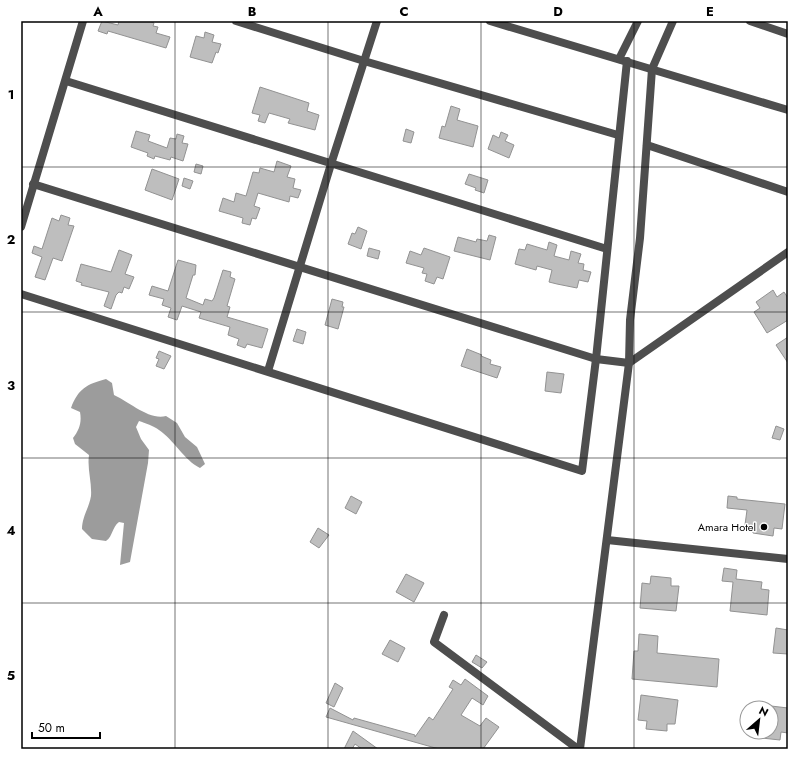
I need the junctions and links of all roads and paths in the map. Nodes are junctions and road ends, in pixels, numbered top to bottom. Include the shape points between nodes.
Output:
1 (83, 21) edge
2 (236, 21) edge
3 (378, 21) edge
4 (490, 21) edge
5 (638, 21) edge
6 (673, 21) edge
7 (750, 21) edge
8 (788, 34) edge
9 (623, 60) junction
10 (364, 61) junction
11 (652, 69) junction
12 (66, 81) junction
13 (788, 110) edge
14 (618, 135) junction
15 (647, 145) junction
16 (332, 164) junction
17 (33, 184) junction
18 (788, 192) edge
19 (21, 227) edge
20 (607, 249) junction
21 (788, 252) edge
22 (301, 268) junction
23 (21, 294) edge
24 (596, 359) junction
25 (629, 363) junction
26 (268, 371) junction
27 (607, 540) junction
28 (788, 559) edge
29 (444, 615) dead end
30 (579, 749) edge

1 - 12 street
2 - 10 street
3 - 10 street
4 - 9 street
5 - 9 street
6 - 11 street
7 - 8 street
9 - 11 street
9 - 14 street
10 - 14 street
10 - 16 street
11 - 13 street
11 - 15 street
12 - 16 street
12 - 17 street
14 - 20 street
15 - 18 street
15 - 25 street via 640,238 630,320
16 - 20 street
16 - 22 street
17 - 19 street
17 - 22 street
20 - 24 street
21 - 25 street
22 - 24 street
22 - 26 street
23 - 26 street
24 - 25 street
24 - 26 street via 582,471
25 - 27 street
27 - 28 street
27 - 30 street
29 - 30 street via 434,642

